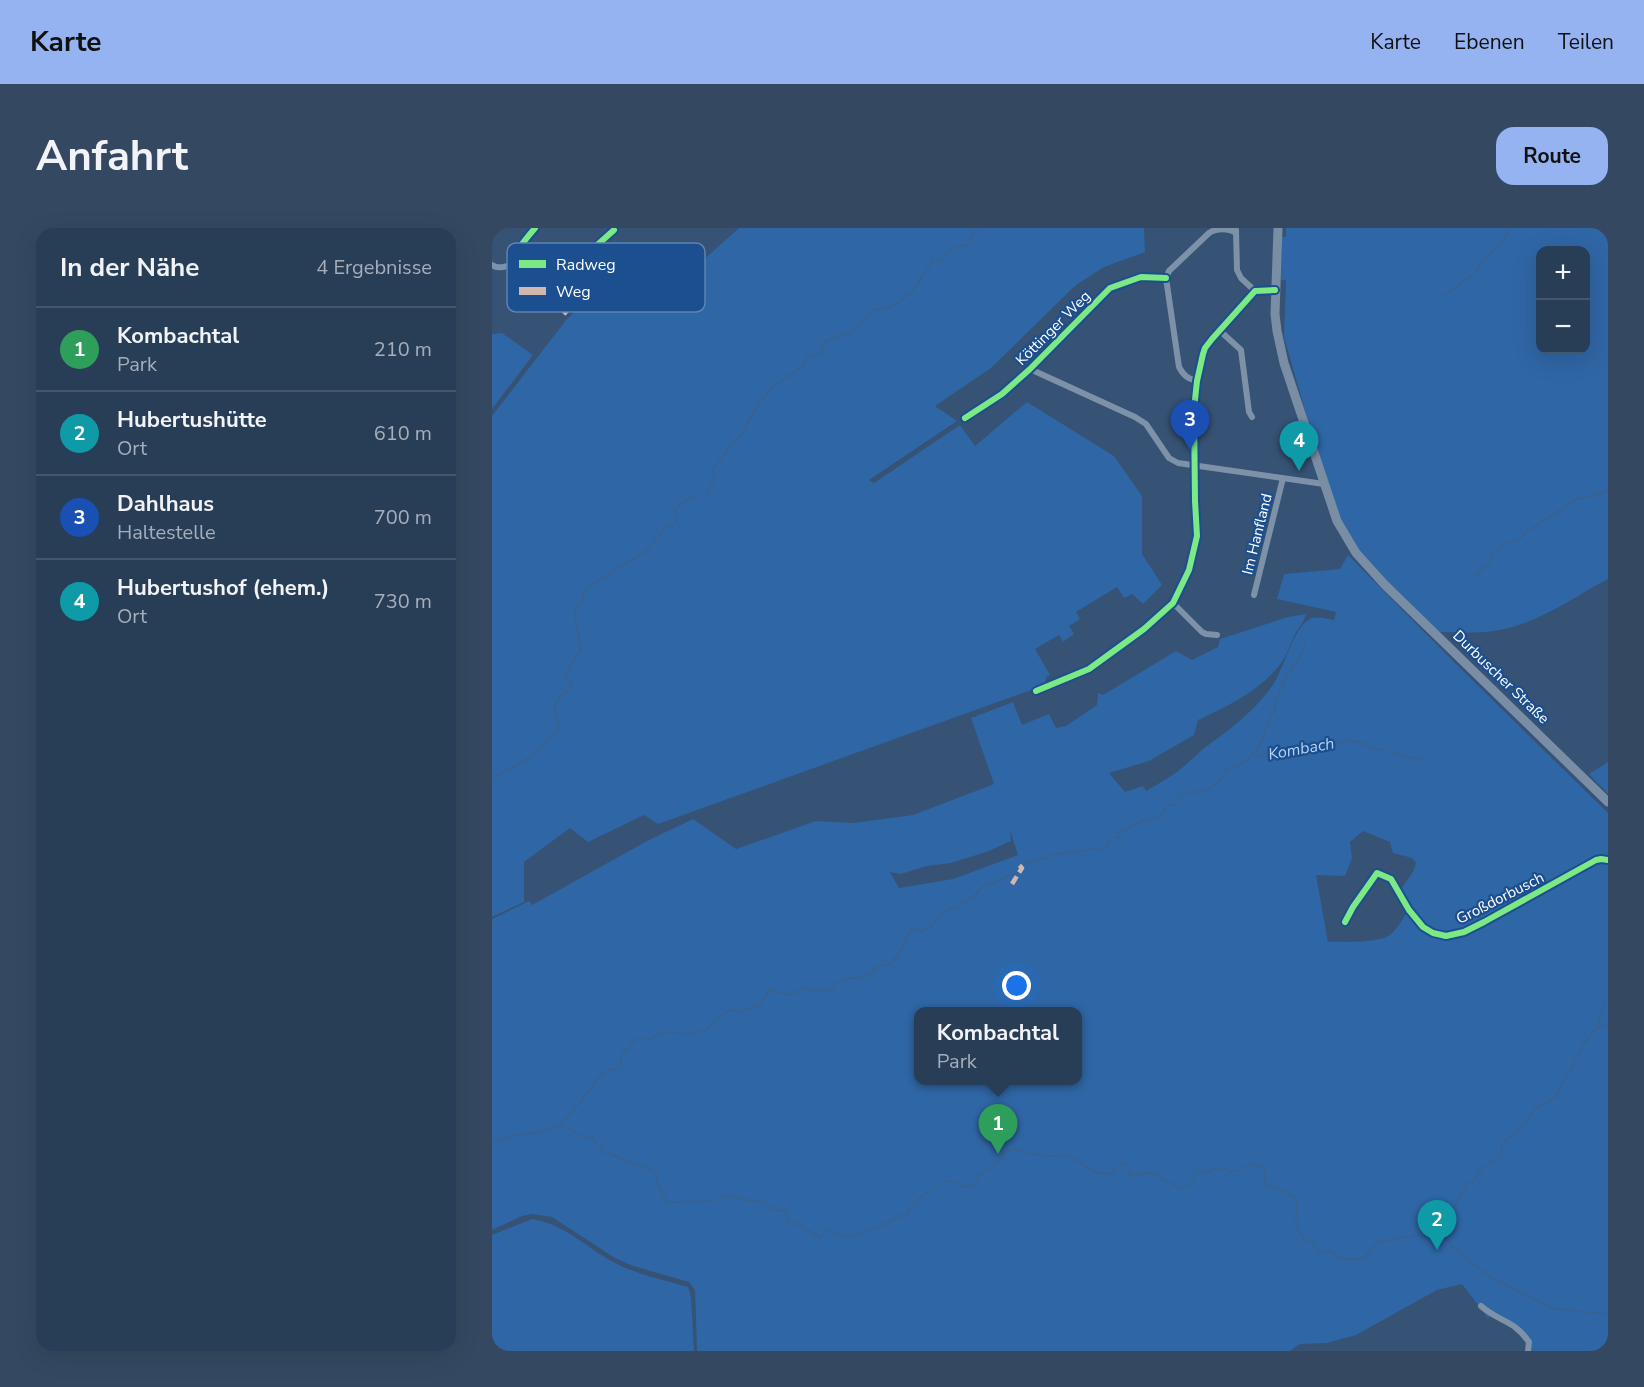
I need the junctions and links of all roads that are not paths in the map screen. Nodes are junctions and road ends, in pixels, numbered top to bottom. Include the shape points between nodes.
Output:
1 (535, 228) edge
2 (1278, 228) edge
3 (614, 230) dead end
4 (1236, 230) edge
5 (522, 243) edge
6 (599, 243) edge
7 (492, 265) edge
8 (507, 266) edge
9 (1166, 278) junction
10 (1275, 290) junction
11 (1255, 291) junction
12 (1219, 330) junction
13 (1030, 369) junction
14 (1197, 381) junction
15 (1252, 417) dead end
16 (965, 418) dead end
17 (1194, 465) junction
18 (1283, 478) junction
19 (1324, 484) junction
20 (1254, 595) dead end
21 (1173, 603) junction
22 (1217, 634) dead end
23 (1036, 691) dead end
24 (1608, 802) edge
25 (1608, 860) edge
26 (1345, 922) dead end
27 (1481, 1306) dead end
28 (1528, 1351) edge

1 - 5 street
2 - 10 main road, Durbuscher Straße
3 - 6 street
4 - 9 street via 1215,229 1209,233
4 - 11 street via 1237,270
7 - 8 street
9 - 13 street, Köttinger Weg via 1141,277 1110,288
9 - 14 street via 1179,367 1189,379
10 - 11 street
10 - 19 main road, Durbuscher Straße via 1277,331 1284,363
11 - 12 street
12 - 14 street via 1205,348
12 - 15 street via 1240,350
13 - 16 street, Köttinger Weg via 1002,394
13 - 17 street via 1135,417 1146,424 1169,458
14 - 17 street
17 - 18 street
17 - 21 street via 1197,536 1189,570
18 - 19 street
18 - 20 street, Im Hanfland
19 - 24 main road, Durbuscher Straße via 1343,533 1374,574
21 - 22 street via 1202,632
21 - 23 street via 1089,669
25 - 26 street, Großdorbusch via 1596,860 1484,922 1446,936 1433,933 1414,919 1391,879 1377,873
27 - 28 street via 1514,1324 1529,1342

